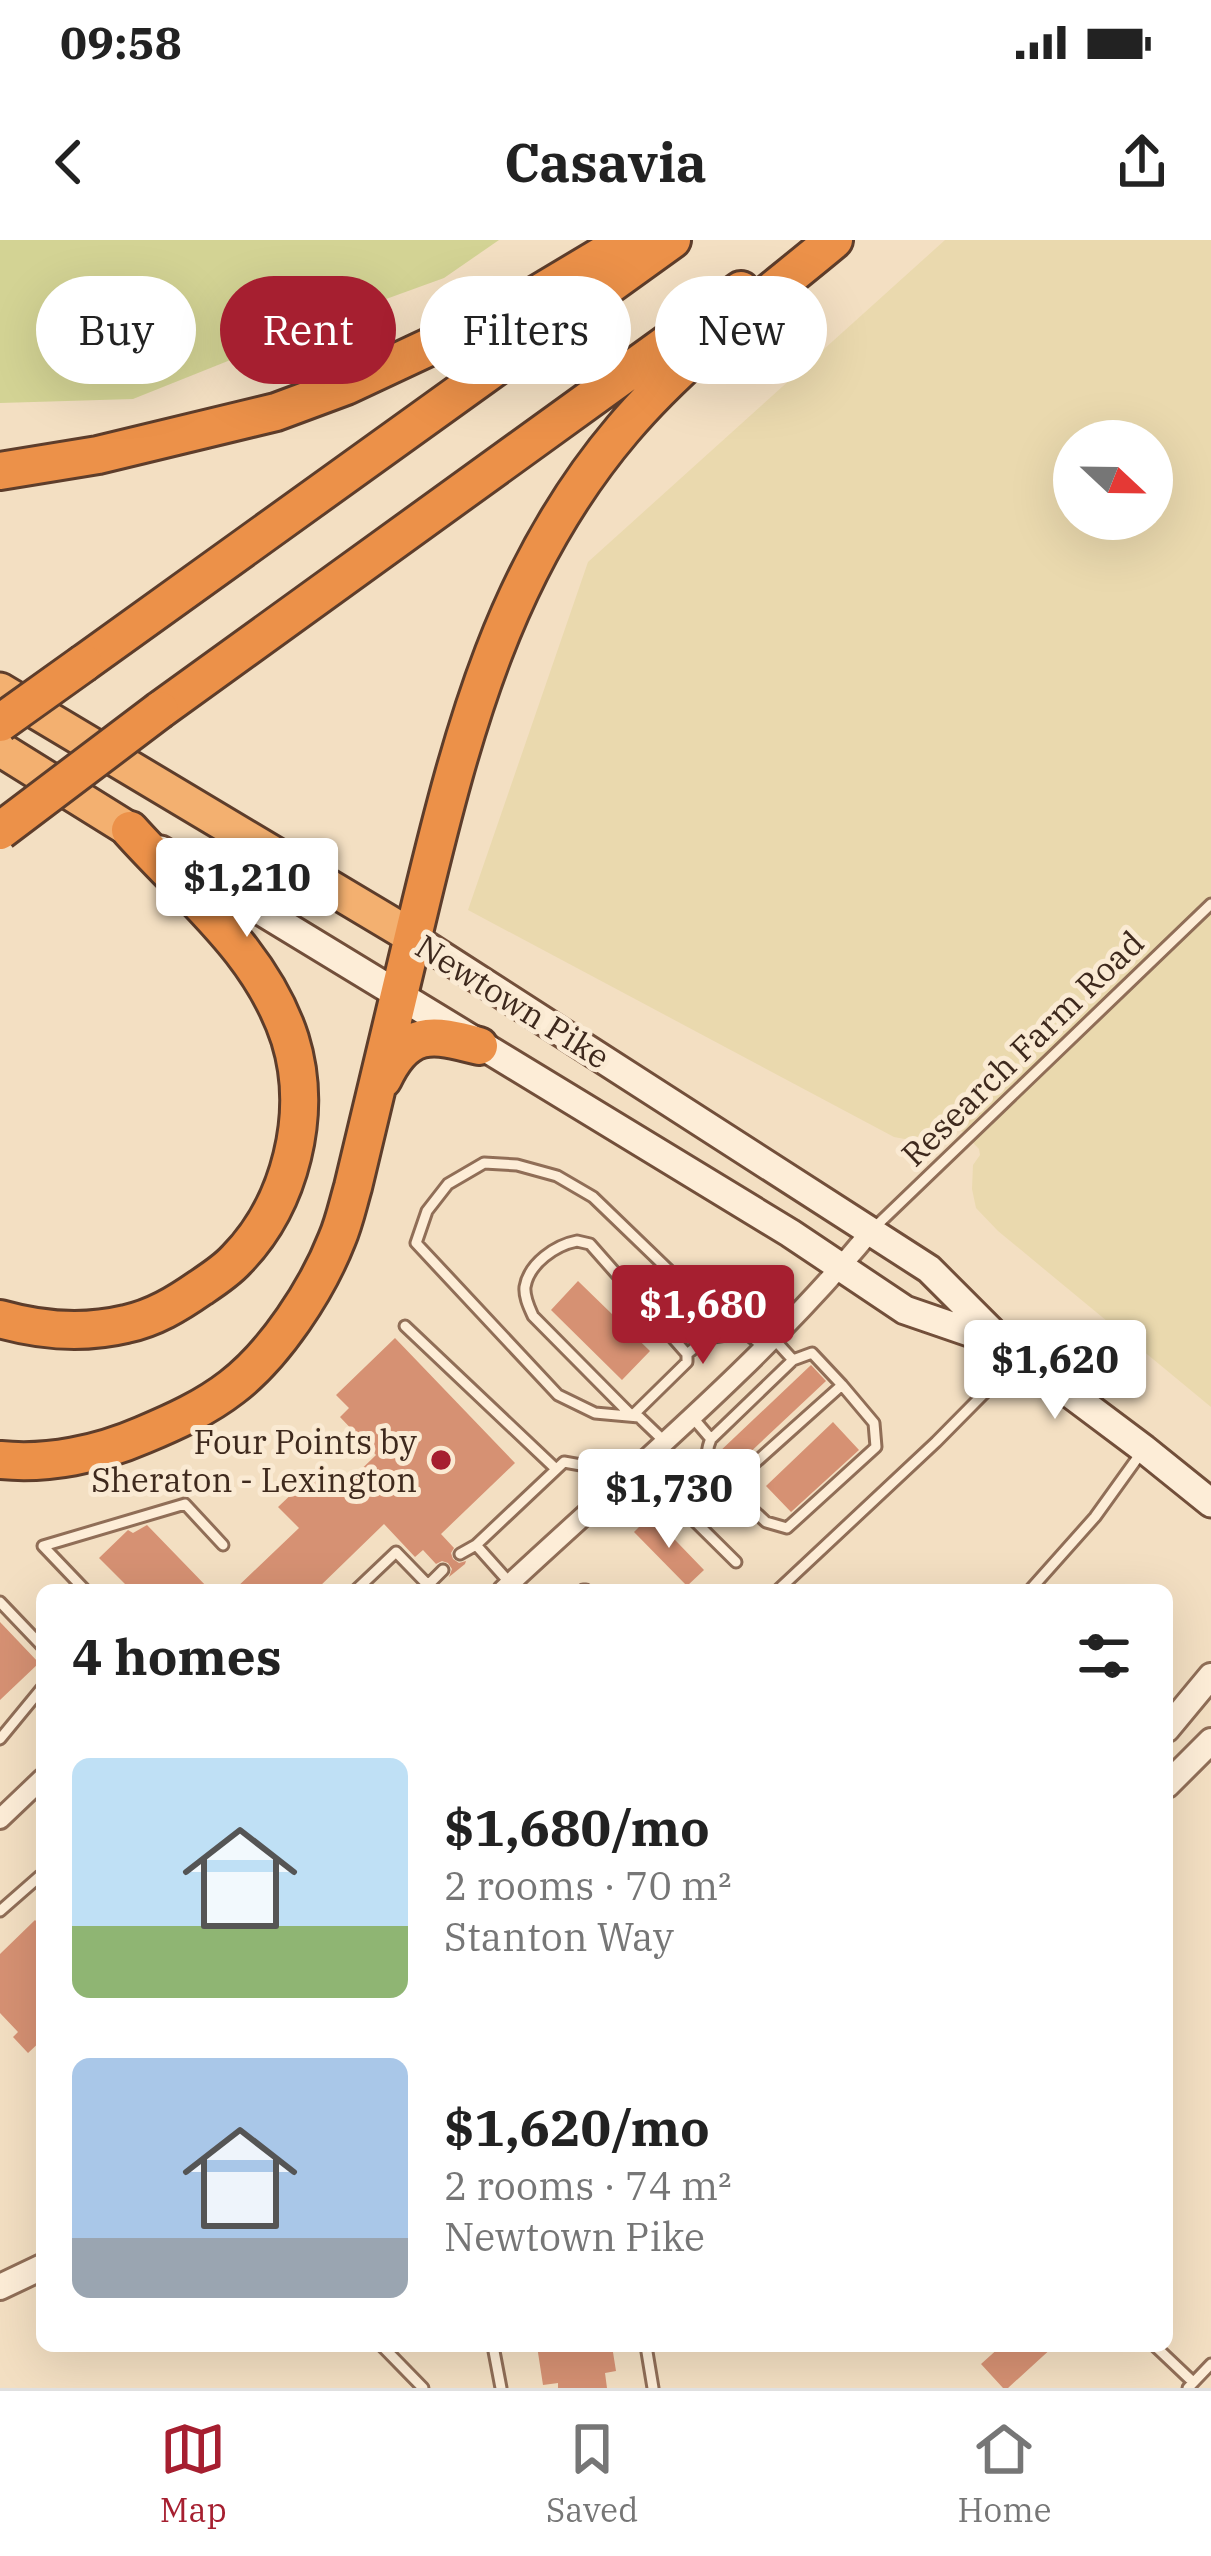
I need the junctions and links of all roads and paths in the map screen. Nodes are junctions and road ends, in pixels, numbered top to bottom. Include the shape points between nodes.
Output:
1 (628, 240) edge
2 (672, 240) edge
3 (809, 240) edge
4 (834, 240) edge
5 (0, 471) edge
6 (0, 690) edge
7 (0, 723) edge
8 (0, 749) edge
9 (130, 830) junction
10 (0, 831) edge
11 (1211, 904) edge
12 (413, 937) junction
13 (398, 996) junction
14 (479, 1046) junction
15 (376, 1093) junction
16 (871, 1231) junction
17 (841, 1267) junction
18 (0, 1319) edge
19 (405, 1326) dead end
20 (745, 1332) junction
21 (769, 1343) junction
22 (1012, 1350) junction
23 (687, 1354) junction
24 (790, 1363) junction
25 (797, 1379) dead end
26 (770, 1382) junction
27 (842, 1385) junction
28 (781, 1394) dead end
29 (811, 1394) dead end
30 (753, 1399) junction
31 (820, 1405) junction
32 (796, 1409) dead end
33 (764, 1410) dead end
34 (691, 1415) junction
35 (632, 1416) junction
36 (734, 1416) junction
37 (804, 1419) junction
38 (745, 1428) dead end
39 (714, 1436) junction
40 (664, 1441) junction
41 (728, 1444) dead end
42 (1144, 1449) junction
43 (0, 1460) edge
44 (638, 1465) junction
45 (556, 1469) junction
46 (616, 1485) junction
47 (728, 1487) junction
48 (1211, 1503) edge
49 (223, 1545) dead end
50 (476, 1545) junction
51 (460, 1554) dead end
52 (736, 1562) dead end
53 (443, 1570) dead end
54 (80, 1584) edge
55 (362, 1584) edge
56 (424, 1584) edge
57 (431, 1584) edge
58 (505, 1584) edge
59 (510, 1584) edge
60 (784, 1584) edge
61 (1035, 1584) edge
62 (0, 1602) edge
63 (36, 1640) edge
64 (1211, 1676) edge
65 (36, 1695) edge
66 (1173, 1723) edge
67 (3, 1731) edge
68 (1211, 1741) edge
69 (1173, 1779) edge
70 (36, 1785) edge
71 (0, 1820) edge
72 (36, 1880) edge
73 (0, 1911) edge
74 (36, 2270) edge
75 (0, 2287) edge
76 (388, 2352) edge
77 (494, 2352) edge
78 (647, 2352) edge
79 (1161, 2352) edge
80 (1211, 2364) edge
81 (1191, 2385) edge
82 (423, 2388) edge
83 (501, 2388) edge
84 (652, 2388) edge

1 - 5 highway via 520,304 276,412
2 - 7 highway, bridge
3 - 10 highway, bridge
4 - 12 highway via 685,365 624,428 560,518 496,641
6 - 12 highway, Newtown Pike
8 - 9 highway, Newtown Pike
9 - 13 main road, Newtown Pike
9 - 18 highway via 218,921 275,998 299,1087 290,1165 236,1260 159,1314 69,1331
11 - 16 lane, Research Farm Road
12 - 13 highway
12 - 16 main road, Newtown Pike
13 - 14 main road, Newtown Pike
13 - 15 highway
14 - 15 highway via 436,1036 410,1043
14 - 17 main road, Newtown Pike
15 - 43 highway via 337,1240 269,1352 191,1414 122,1444 61,1459
16 - 17 street
16 - 22 main road, Newtown Pike via 929,1269
17 - 21 street
17 - 22 main road, Newtown Pike via 905,1310
19 - 45 lane
20 - 21 lane
20 - 23 lane via 707,1338
20 - 35 lane via 593,1197 556,1176 484,1162 448,1184 416,1243 558,1395 595,1413
21 - 24 lane
21 - 34 street
22 - 42 main road, Newtown Pike
22 - 60 lane via 936,1442
23 - 35 lane
23 - 35 lane via 590,1244 550,1250 528,1279 533,1316
24 - 25 lane
24 - 26 lane
24 - 27 lane via 812,1353
26 - 28 lane
26 - 30 lane
27 - 31 lane
27 - 47 lane via 874,1423 876,1447 787,1528 766,1522
29 - 31 lane
30 - 33 lane
30 - 36 lane
31 - 37 lane
32 - 37 lane
34 - 39 lane
34 - 40 street
35 - 40 lane
36 - 38 lane
36 - 39 lane
37 - 47 lane via 782,1430
39 - 41 lane
39 - 47 lane via 709,1465
40 - 44 street
42 - 48 main road, Newtown Pike
42 - 61 lane
44 - 46 street
44 - 52 lane
45 - 46 lane via 581,1465
45 - 50 lane
46 - 59 street
49 - 54 lane via 185,1504 43,1546
50 - 51 lane
50 - 58 lane
53 - 57 lane
55 - 56 lane via 396,1552
62 - 63 lane
64 - 66 street
65 - 67 lane
68 - 69 street
70 - 71 street
72 - 73 lane
74 - 75 street
76 - 82 lane
77 - 83 lane
78 - 84 lane
79 - 81 lane
80 - 81 lane

